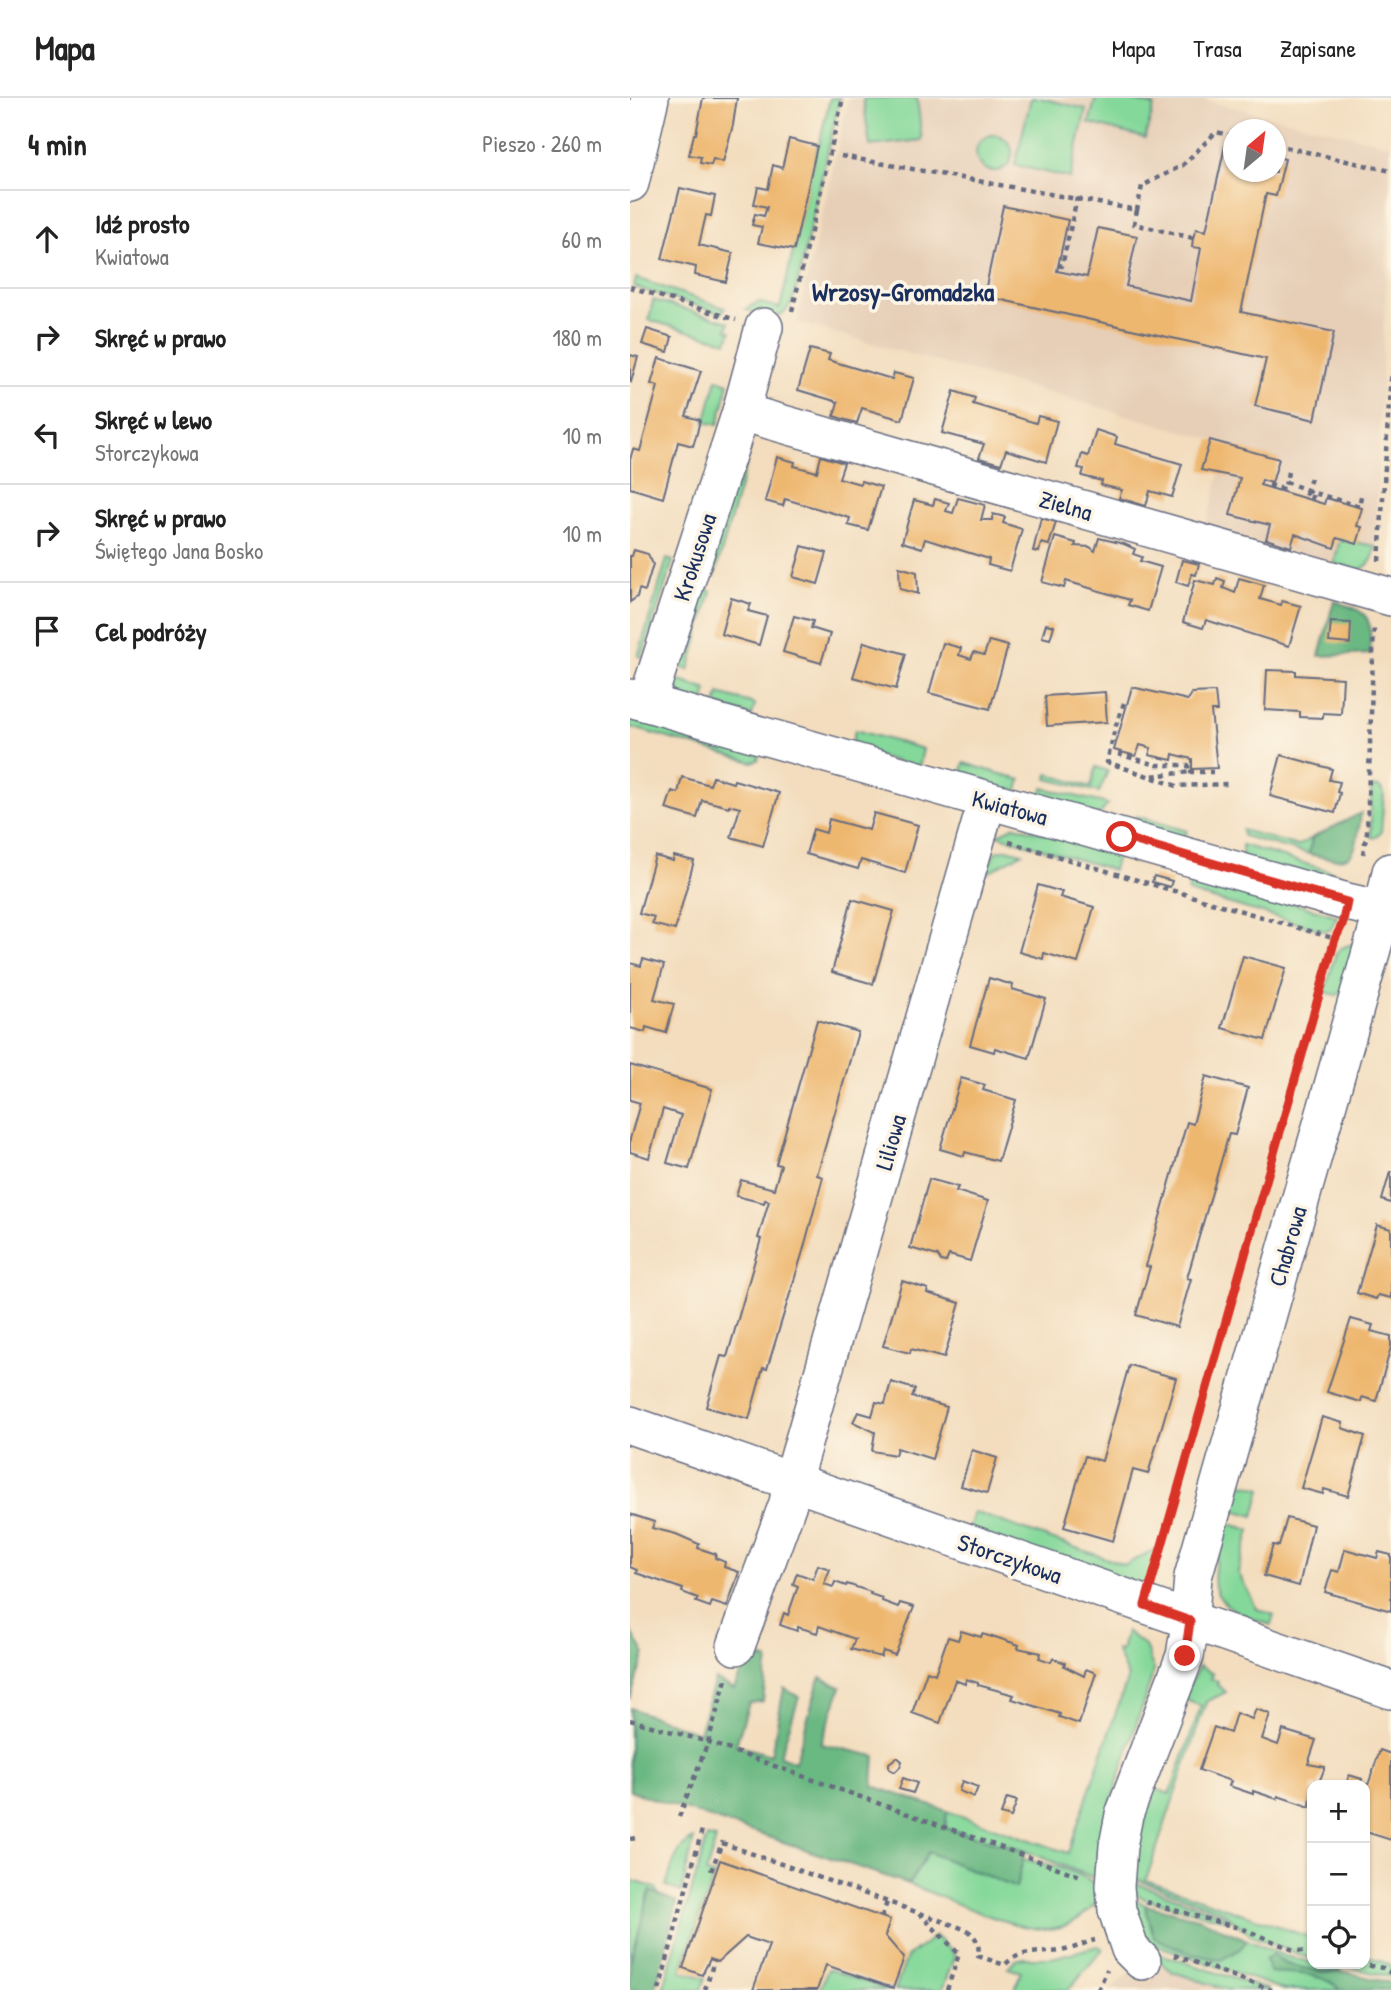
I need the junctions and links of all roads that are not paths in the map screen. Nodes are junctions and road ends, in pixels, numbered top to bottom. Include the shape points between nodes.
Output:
1 (650, 98) edge
2 (630, 183) edge
3 (764, 327) road end
4 (741, 412) junction
5 (1381, 594) edge
6 (639, 700) edge
7 (987, 801) junction
8 (1376, 865) edge
9 (1387, 911) edge
10 (630, 1424) edge
11 (792, 1482) junction
12 (1190, 1621) junction
13 (736, 1646) road end
14 (1391, 1690) edge
15 (1125, 1951) road end

1 - 2 street
3 - 4 street, Krokusowa
4 - 5 street, Zielna
4 - 6 street, Krokusowa
6 - 7 street, Kwiatowa
7 - 9 street, Kwiatowa
7 - 11 street, Liliowa
8 - 9 street, Chabrowa
9 - 12 street, Chabrowa via 1193,1577
10 - 11 street, Storczykowa
11 - 12 street, Storczykowa
11 - 13 street, Liliowa
12 - 14 street, Storczykowa
12 - 15 street, Chabrowa via 1185,1656 1124,1815 1115,1886

